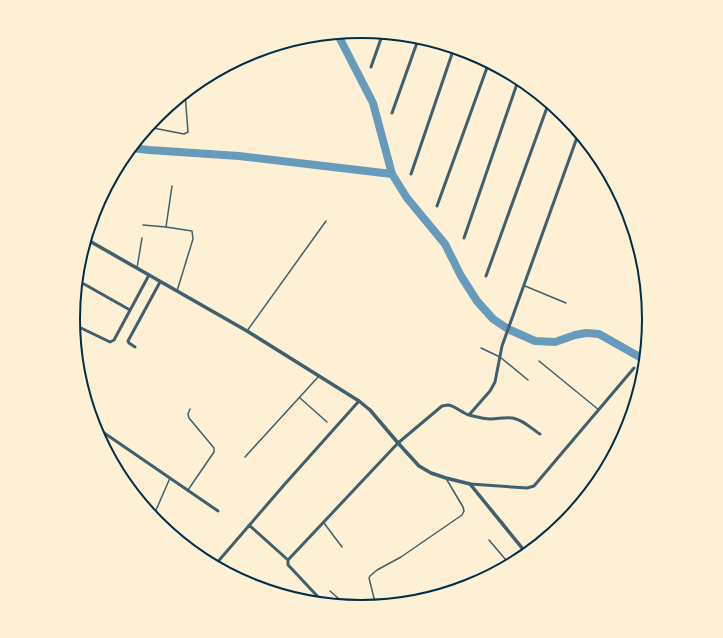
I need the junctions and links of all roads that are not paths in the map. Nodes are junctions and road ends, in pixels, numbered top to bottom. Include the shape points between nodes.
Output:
1 (381, 39) edge
2 (417, 43) edge
3 (452, 53) edge
4 (371, 67) dead end
5 (487, 68) edge
6 (516, 84) edge
7 (186, 100) edge
8 (547, 108) edge
9 (392, 113) dead end
10 (155, 128) edge
11 (577, 139) edge
12 (411, 174) dead end
13 (172, 186) dead end
14 (437, 206) dead end
15 (326, 221) dead end
16 (143, 225) dead end
17 (166, 227) junction
18 (142, 238) dead end
19 (464, 238) dead end
20 (91, 242) edge
21 (137, 268) junction
22 (149, 275) junction
23 (486, 276) dead end
24 (160, 282) junction
25 (84, 284) dead end
26 (523, 285) junction
27 (177, 290) junction
28 (566, 303) dead end
29 (130, 310) junction
30 (81, 328) dead end
31 (247, 331) junction
32 (135, 348) dead end
33 (481, 348) dead end
34 (500, 357) junction
35 (540, 361) dead end
36 (634, 368) dead end
37 (319, 376) junction
38 (528, 380) dead end
39 (300, 398) junction
40 (359, 401) junction
41 (190, 409) dead end
42 (599, 410) junction
43 (469, 415) junction
44 (327, 422) dead end
45 (105, 433) edge
46 (540, 434) dead end
47 (398, 443) junction
48 (245, 457) dead end
49 (170, 478) junction
50 (446, 478) junction
51 (470, 484) junction
52 (188, 490) junction
53 (156, 510) edge
54 (218, 511) dead end
55 (323, 522) junction
56 (249, 525) junction
57 (489, 540) dead end
58 (342, 547) dead end
59 (523, 549) edge
60 (218, 560) edge
61 (288, 560) junction
62 (506, 560) edge
63 (330, 591) dead end
64 (318, 597) edge
65 (338, 599) edge
66 (374, 599) edge

1 - 4 street
2 - 9 street
3 - 12 street
5 - 14 street
6 - 19 street
7 - 10 lane via 188,132 185,134
8 - 23 street
11 - 26 street
13 - 17 lane
15 - 31 lane
16 - 17 lane
17 - 27 lane via 193,233
18 - 21 lane
20 - 21 street
21 - 22 street
22 - 24 street
22 - 29 street
24 - 27 street
24 - 32 street via 128,341
25 - 29 street
26 - 28 lane
26 - 34 street
27 - 31 street
29 - 30 street via 116,337 110,342
31 - 37 street
33 - 34 lane
34 - 38 lane
34 - 43 street via 495,382
35 - 42 lane
36 - 42 street
37 - 39 lane
37 - 40 street
39 - 44 lane
39 - 48 lane
40 - 47 street
40 - 56 street
41 - 52 lane via 188,418 214,448 214,452
42 - 51 street via 534,486 527,488
43 - 46 street via 482,419 514,418
43 - 47 street via 448,405 442,406
45 - 49 street
47 - 50 street via 419,466
47 - 55 street
49 - 52 street
49 - 53 lane
50 - 51 street
50 - 66 lane via 464,507 462,515 370,576
51 - 59 street
52 - 54 street
55 - 58 lane
55 - 61 street
56 - 60 street
56 - 61 street
57 - 62 lane
61 - 64 street via 288,565
63 - 65 lane

